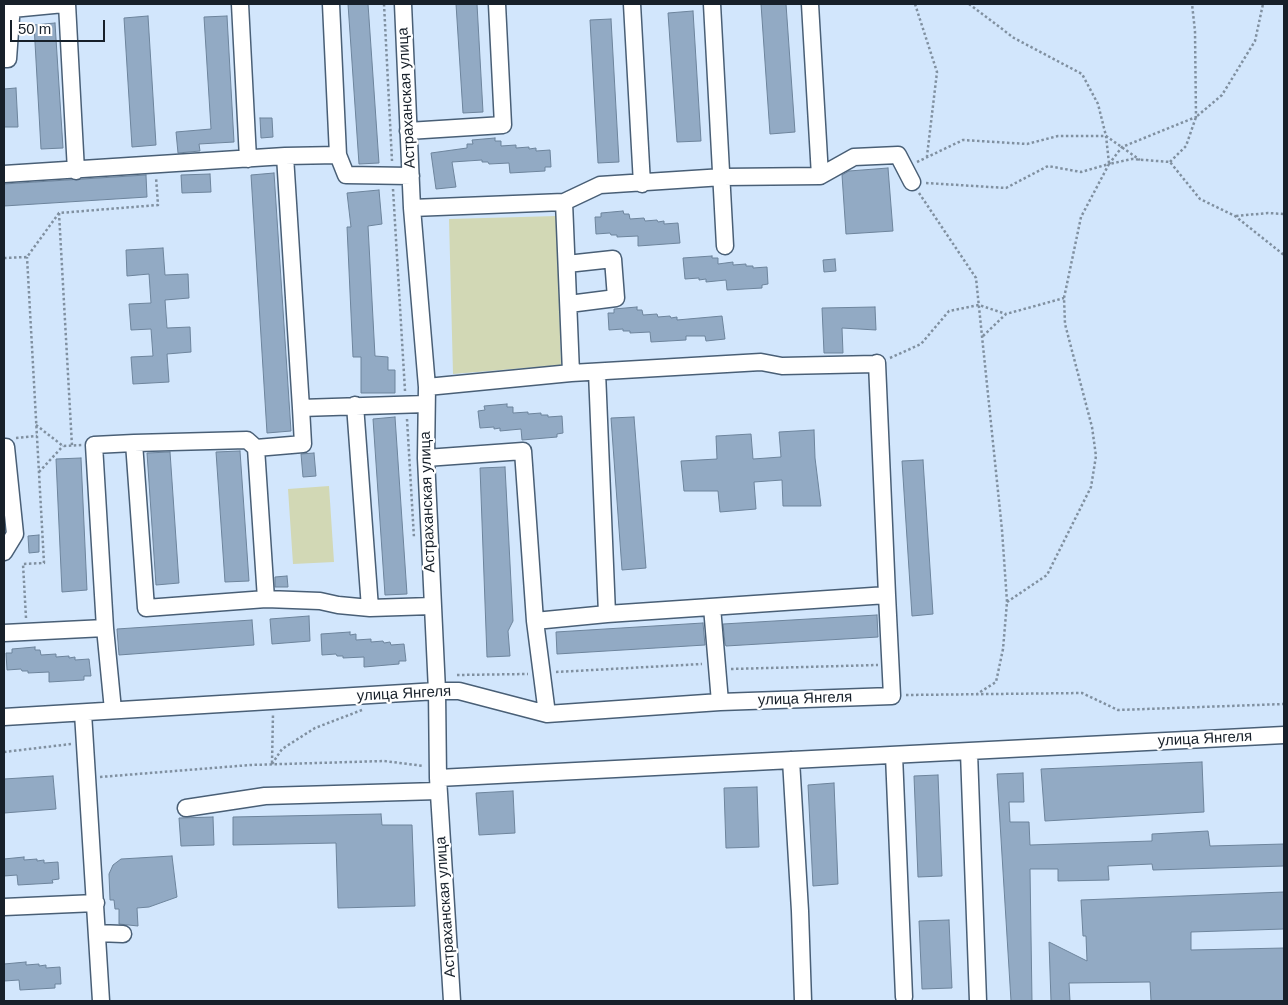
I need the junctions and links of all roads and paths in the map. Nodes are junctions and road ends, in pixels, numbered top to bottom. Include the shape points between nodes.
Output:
1 (65, 4) edge
2 (240, 4) edge
3 (331, 4) edge
4 (384, 4) edge
5 (402, 4) edge
6 (497, 4) edge
7 (632, 4) edge
8 (712, 4) edge
9 (810, 4) edge
10 (915, 4) edge
11 (969, 4) edge
12 (1192, 4) edge
13 (1263, 4) edge
14 (12, 6) edge
15 (4, 59) edge
16 (1196, 117) junction
17 (408, 131) junction
18 (1106, 136) junction
19 (1122, 147) junction
20 (338, 154) junction
21 (284, 156) junction
22 (927, 157) junction
23 (248, 159) junction
24 (1140, 160) junction
25 (1170, 162) junction
26 (1109, 164) junction
27 (155, 165) junction
28 (904, 168) junction
29 (76, 171) junction
30 (4, 174) edge
31 (392, 176) junction
32 (411, 176) junction
33 (820, 176) junction
34 (723, 177) junction
35 (912, 182) junction
36 (642, 184) junction
37 (564, 202) junction
38 (412, 208) junction
39 (59, 213) junction
40 (1284, 214) edge
41 (1235, 216) junction
42 (725, 246) dead end
43 (1284, 255) edge
44 (27, 257) junction
45 (4, 258) edge
46 (567, 264) junction
47 (1064, 298) junction
48 (569, 304) junction
49 (979, 305) junction
50 (1006, 314) junction
51 (982, 336) junction
52 (876, 364) junction
53 (597, 372) junction
54 (571, 373) junction
55 (427, 387) junction
56 (406, 404) junction
57 (426, 404) junction
58 (355, 405) junction
59 (300, 408) junction
60 (36, 425) junction
61 (134, 442) junction
62 (94, 444) junction
63 (63, 446) junction
64 (72, 446) junction
65 (4, 447) edge
66 (256, 448) junction
67 (426, 458) junction
68 (38, 472) junction
69 (414, 539) dead end
70 (4, 552) edge
71 (888, 595) junction
72 (266, 599) junction
73 (1007, 602) junction
74 (432, 606) junction
75 (712, 607) junction
76 (370, 608) junction
77 (607, 614) junction
78 (535, 621) junction
79 (105, 628) junction
80 (27, 632) junction
81 (4, 633) edge
82 (717, 663) junction
83 (890, 664) junction
84 (542, 673) junction
85 (456, 675) dead end
86 (437, 691) junction
87 (977, 694) junction
88 (380, 695) junction
89 (892, 696) junction
90 (274, 701) junction
91 (720, 702) junction
92 (1284, 704) edge
93 (113, 710) junction
94 (82, 713) junction
95 (547, 714) junction
96 (4, 717) edge
97 (1284, 734) edge
98 (84, 741) junction
99 (4, 752) edge
100 (969, 752) junction
101 (894, 755) junction
102 (791, 760) junction
103 (272, 764) junction
104 (87, 778) junction
105 (435, 779) junction
106 (186, 808) dead end
107 (96, 903) junction
108 (4, 907) edge
109 (97, 933) junction
110 (123, 934) dead end
111 (904, 997) dead end
112 (102, 1001) edge
113 (452, 1001) edge
114 (803, 1001) edge
115 (978, 1001) edge

1 - 14 street
1 - 29 street
2 - 23 street
3 - 20 street
4 - 31 path
5 - 17 street, Астраханская улица
6 - 17 street via 503,125
7 - 36 street
8 - 34 street
9 - 33 street
10 - 22 path via 937,72
11 - 18 path via 1014,38 1082,74 1098,104
12 - 16 path
13 - 16 path via 1255,41 1222,96
14 - 15 street via 8,59
16 - 19 path
16 - 25 path via 1186,146
17 - 32 street, Астраханская улица
18 - 19 path
18 - 22 path via 1058,136 1027,144 963,140
18 - 26 path
19 - 24 path
19 - 26 path
20 - 21 street
20 - 31 street via 346,175
21 - 23 street
21 - 59 street
22 - 28 path
23 - 27 street
24 - 25 path
24 - 26 path
25 - 41 path via 1200,199
26 - 35 path via 1081,172 1048,166 1006,188
26 - 47 path via 1081,217
27 - 29 street
27 - 39 path via 158,205
28 - 33 street via 898,156 854,157
28 - 35 street
29 - 30 street
31 - 32 street
31 - 56 path
32 - 38 street, Астраханская улица
33 - 34 street
34 - 36 street
34 - 42 street
35 - 49 path via 976,278
36 - 37 street via 600,185
37 - 38 street
37 - 46 street
38 - 55 street, Астраханская улица
39 - 44 path
39 - 64 path
40 - 41 path
41 - 43 path
44 - 45 path
44 - 60 path
46 - 48 street
46 - 48 street via 613,259 616,298
47 - 50 path
47 - 73 path via 1065,324 1092,427 1096,456 1091,487 1047,575
48 - 54 street
49 - 50 path
49 - 51 path
49 - 52 path via 949,311 921,344
50 - 51 path
51 - 73 path
52 - 53 street via 782,366 761,362
52 - 71 street
53 - 54 street
53 - 77 street
54 - 55 street
55 - 57 street, Астраханская улица
56 - 57 street
56 - 58 street
56 - 69 path
57 - 67 street, Астраханская улица
58 - 59 street
58 - 76 street
59 - 66 street via 303,444
60 - 63 path
60 - 68 path
61 - 62 street
61 - 66 street via 247,440
61 - 72 street via 146,608
62 - 64 path
62 - 79 street
63 - 64 path
63 - 68 path
65 - 70 street via 15,534
66 - 72 street
67 - 74 street, Астраханская улица
67 - 78 street via 523,451
68 - 80 path via 44,563 23,564
71 - 75 street
71 - 83 street
72 - 76 street via 320,601
73 - 87 path via 996,682
74 - 76 street
74 - 86 street, Астраханская улица
75 - 77 street
75 - 82 street
77 - 78 street
78 - 84 street
79 - 80 street
79 - 93 street
80 - 81 street
82 - 83 path via 734,671
82 - 84 path
82 - 91 street
83 - 89 street
84 - 85 path
84 - 95 street
86 - 88 street, улица Янгеля
86 - 95 street, улица Янгеля via 459,691
86 - 105 street, Астраханская улица
87 - 89 path
87 - 92 path via 1082,693 1118,710
88 - 90 street, улица Янгеля
88 - 103 path via 360,712 316,728 282,749
89 - 91 street, улица Янгеля
90 - 93 street, улица Янгеля
90 - 103 path
91 - 95 street, улица Янгеля
93 - 94 street, улица Янгеля
94 - 96 street, улица Янгеля
94 - 98 street
97 - 100 street, улица Янгеля
98 - 99 path via 59,747
98 - 104 street
100 - 101 street, улица Янгеля
100 - 115 street
101 - 102 street, улица Янгеля
101 - 111 street
102 - 105 street, улица Янгеля
102 - 114 street
103 - 104 path
103 - 105 path via 384,761
104 - 107 street
105 - 106 street, улица Янгеля via 265,796
105 - 113 street, Астраханская улица
107 - 108 street
107 - 109 street
109 - 110 street
109 - 112 street

